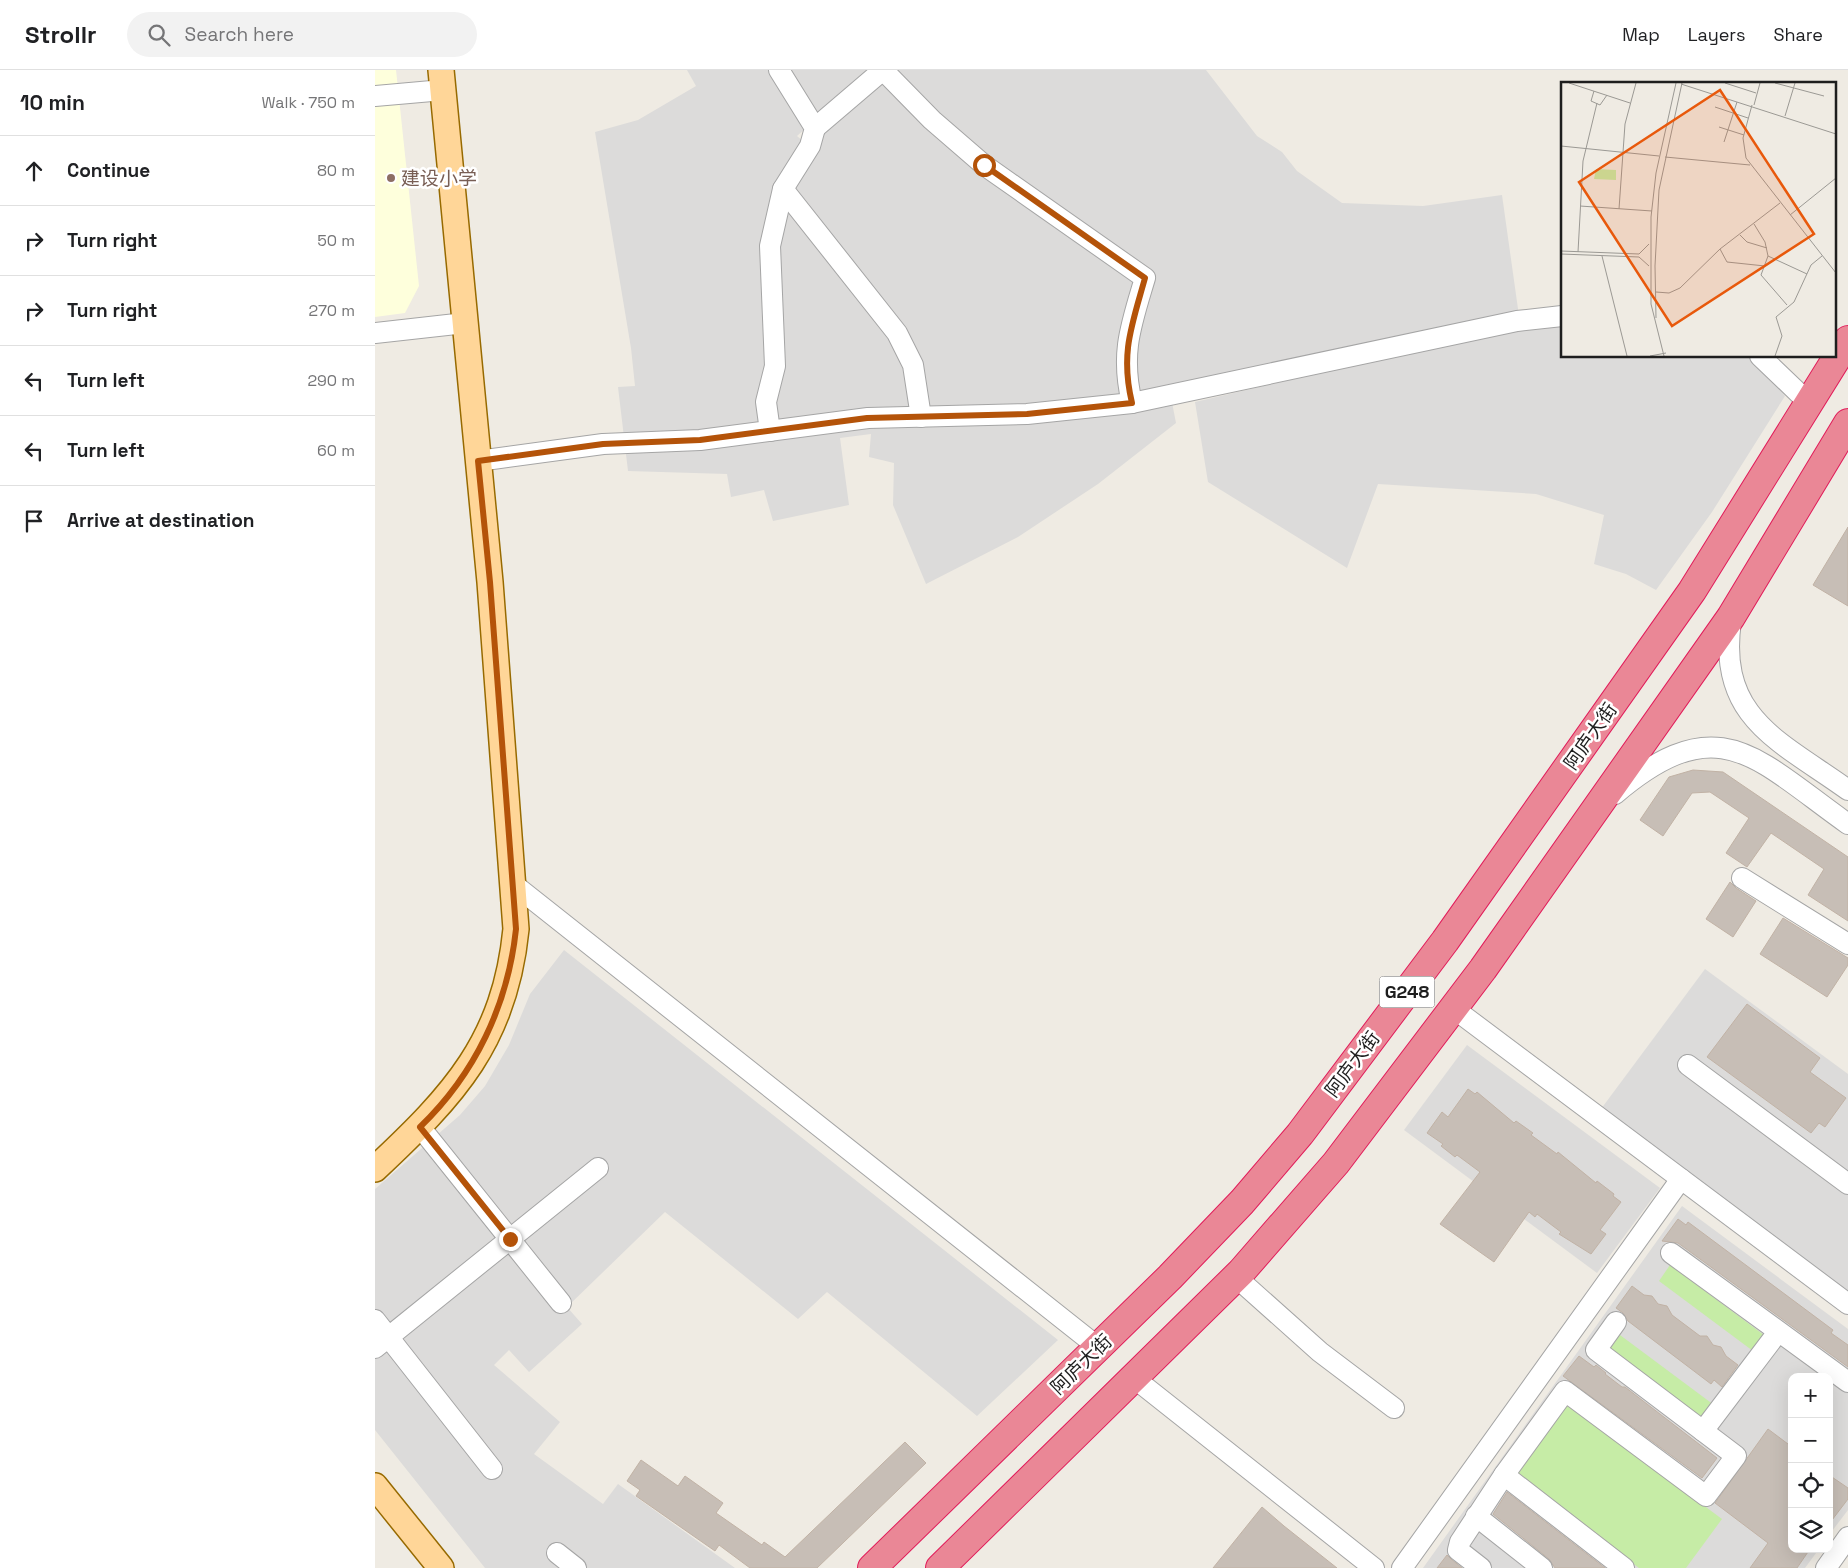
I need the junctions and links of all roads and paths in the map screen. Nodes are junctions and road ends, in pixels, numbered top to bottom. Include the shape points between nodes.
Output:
1 (779, 70) edge
2 (883, 70) edge
3 (435, 77) edge
4 (375, 96) edge
5 (815, 128) junction
6 (783, 189) junction
7 (1561, 316) edge
8 (460, 323) junction
9 (375, 333) edge
10 (1848, 340) edge
11 (1762, 358) edge
12 (1132, 403) junction
13 (1809, 403) junction
14 (921, 417) junction
15 (1848, 423) edge
16 (770, 431) junction
17 (478, 461) junction
18 (1731, 617) junction
19 (1848, 790) edge
20 (1594, 812) junction
21 (1848, 824) edge
22 (1742, 878) dead end
23 (512, 883) junction
24 (1848, 944) edge
25 (1453, 1008) junction
26 (1688, 1065) dead end
27 (420, 1127) junction
28 (375, 1154) edge
29 (597, 1168) dead end
30 (375, 1169) edge
31 (1681, 1179) junction
32 (1848, 1184) edge
33 (510, 1239) junction
34 (1671, 1253) dead end
35 (1236, 1277) junction
36 (561, 1303) dead end
37 (1848, 1304) edge
38 (375, 1320) edge
39 (1616, 1322) dead end
40 (1779, 1332) junction
41 (382, 1343) edge
42 (1098, 1347) junction
43 (1134, 1378) junction
44 (1848, 1382) edge
45 (1395, 1408) dead end
46 (1703, 1431) junction
47 (493, 1469) dead end
48 (1504, 1476) junction
49 (375, 1486) edge
50 (375, 1511) edge
51 (1476, 1516) junction
52 (1848, 1537) edge
53 (557, 1553) dead end
54 (421, 1568) edge
55 (441, 1568) edge
56 (576, 1568) edge
57 (871, 1568) edge
58 (940, 1568) edge
59 (1373, 1568) edge
60 (1401, 1568) edge
61 (1481, 1568) edge
62 (1542, 1568) edge
63 (1624, 1568) edge
64 (1826, 1568) edge

1 - 5 street
2 - 5 street
2 - 12 street via 932,120 984,165 1145,278 1128,339 1126,372
3 - 4 street
3 - 8 main road
5 - 6 street via 810,146
6 - 14 street via 897,332 913,366
6 - 16 street via 770,246 775,366 766,402
7 - 12 street via 1517,321
8 - 9 street
8 - 17 main road
8 - 28 main road via 505,929 497,976 481,1023 469,1046 431,1100
10 - 13 highway, 阿庐大街 / G248
11 - 13 street
12 - 14 street via 1027,414
13 - 42 highway, 阿庐大街 / G248 via 1692,591 1439,949 1299,1134 1242,1202
14 - 16 street via 867,418
15 - 18 highway, G248
16 - 17 street via 676,442 603,444
17 - 23 main road
18 - 19 street via 1728,660 1734,687 1747,711 1764,730
18 - 20 highway, G248
20 - 21 street via 1652,765 1678,753 1715,747 1752,756
20 - 25 highway, G248
22 - 24 street
23 - 27 main road via 516,929 514,945 491,1028 467,1071
23 - 42 street
25 - 31 street
25 - 35 highway, G248 via 1336,1163
26 - 32 street
27 - 30 main road
27 - 33 street
29 - 33 street
31 - 37 street
31 - 60 street
33 - 36 street
33 - 41 street
34 - 40 street
35 - 43 highway, G248
35 - 45 street via 1320,1352
38 - 41 street
39 - 46 street via 1595,1350
40 - 44 street
40 - 46 street
41 - 47 street
42 - 57 highway, 阿庐大街 / G248
43 - 58 highway, G248
43 - 59 street
46 - 48 street via 1736,1456 1706,1496 1565,1391
48 - 51 street
48 - 63 street
49 - 55 main road
50 - 54 main road
51 - 61 street via 1458,1550
51 - 62 street
52 - 64 street
53 - 56 street

